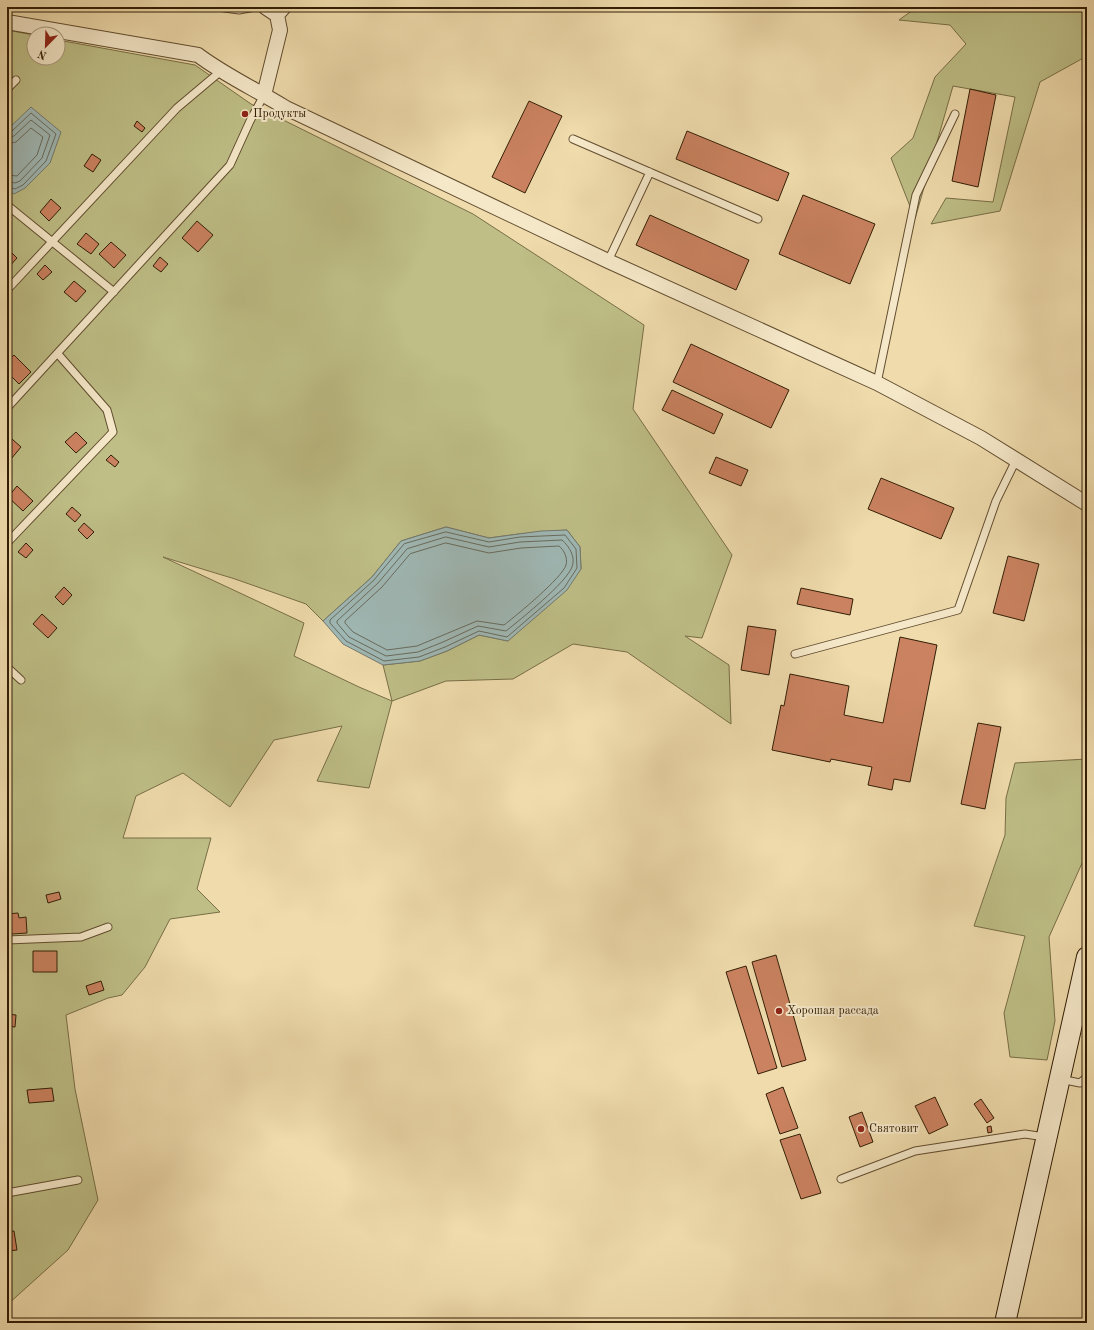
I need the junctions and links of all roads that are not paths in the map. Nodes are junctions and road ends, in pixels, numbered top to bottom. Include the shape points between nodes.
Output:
1 (218, 7) edge
2 (255, 7) edge
3 (265, 7) edge
4 (281, 11) edge
5 (7, 22) edge
6 (221, 71) junction
7 (16, 80) dead end
8 (7, 89) edge
9 (264, 95) junction
10 (955, 114) dead end
11 (573, 139) dead end
12 (650, 172) junction
13 (7, 205) edge
14 (758, 219) dead end
15 (53, 242) junction
16 (608, 261) junction
17 (7, 290) edge
18 (114, 292) junction
19 (58, 354) junction
20 (877, 383) junction
21 (7, 408) edge
22 (1016, 460) junction
23 (1087, 504) edge
24 (7, 543) edge
25 (795, 654) dead end
26 (7, 667) edge
27 (21, 680) dead end
28 (108, 927) dead end
29 (7, 940) edge
30 (1087, 957) edge
31 (1087, 1077) edge
32 (1060, 1079) junction
33 (1046, 1138) junction
34 (842, 1179) dead end
35 (78, 1180) dead end
36 (7, 1193) edge
37 (1005, 1323) edge

1 - 2 lane via 239,10
3 - 4 street
4 - 9 street via 280,30
5 - 6 street via 198,55
6 - 9 street
6 - 15 lane via 178,108
7 - 8 lane
9 - 16 street via 286,108
9 - 18 lane via 230,165
10 - 20 lane via 916,195
11 - 12 lane
12 - 14 lane
12 - 16 lane
13 - 15 lane
15 - 17 lane
15 - 18 lane
16 - 20 street
18 - 19 lane
19 - 21 lane
19 - 24 lane via 107,410 112,432
20 - 22 street via 981,438
22 - 23 street
22 - 25 lane via 996,501 958,610
26 - 27 lane
28 - 29 lane via 81,937
30 - 32 main road
31 - 32 lane via 1080,1083
32 - 33 main road
33 - 34 lane via 1025,1134 915,1151
33 - 37 main road
35 - 36 lane

